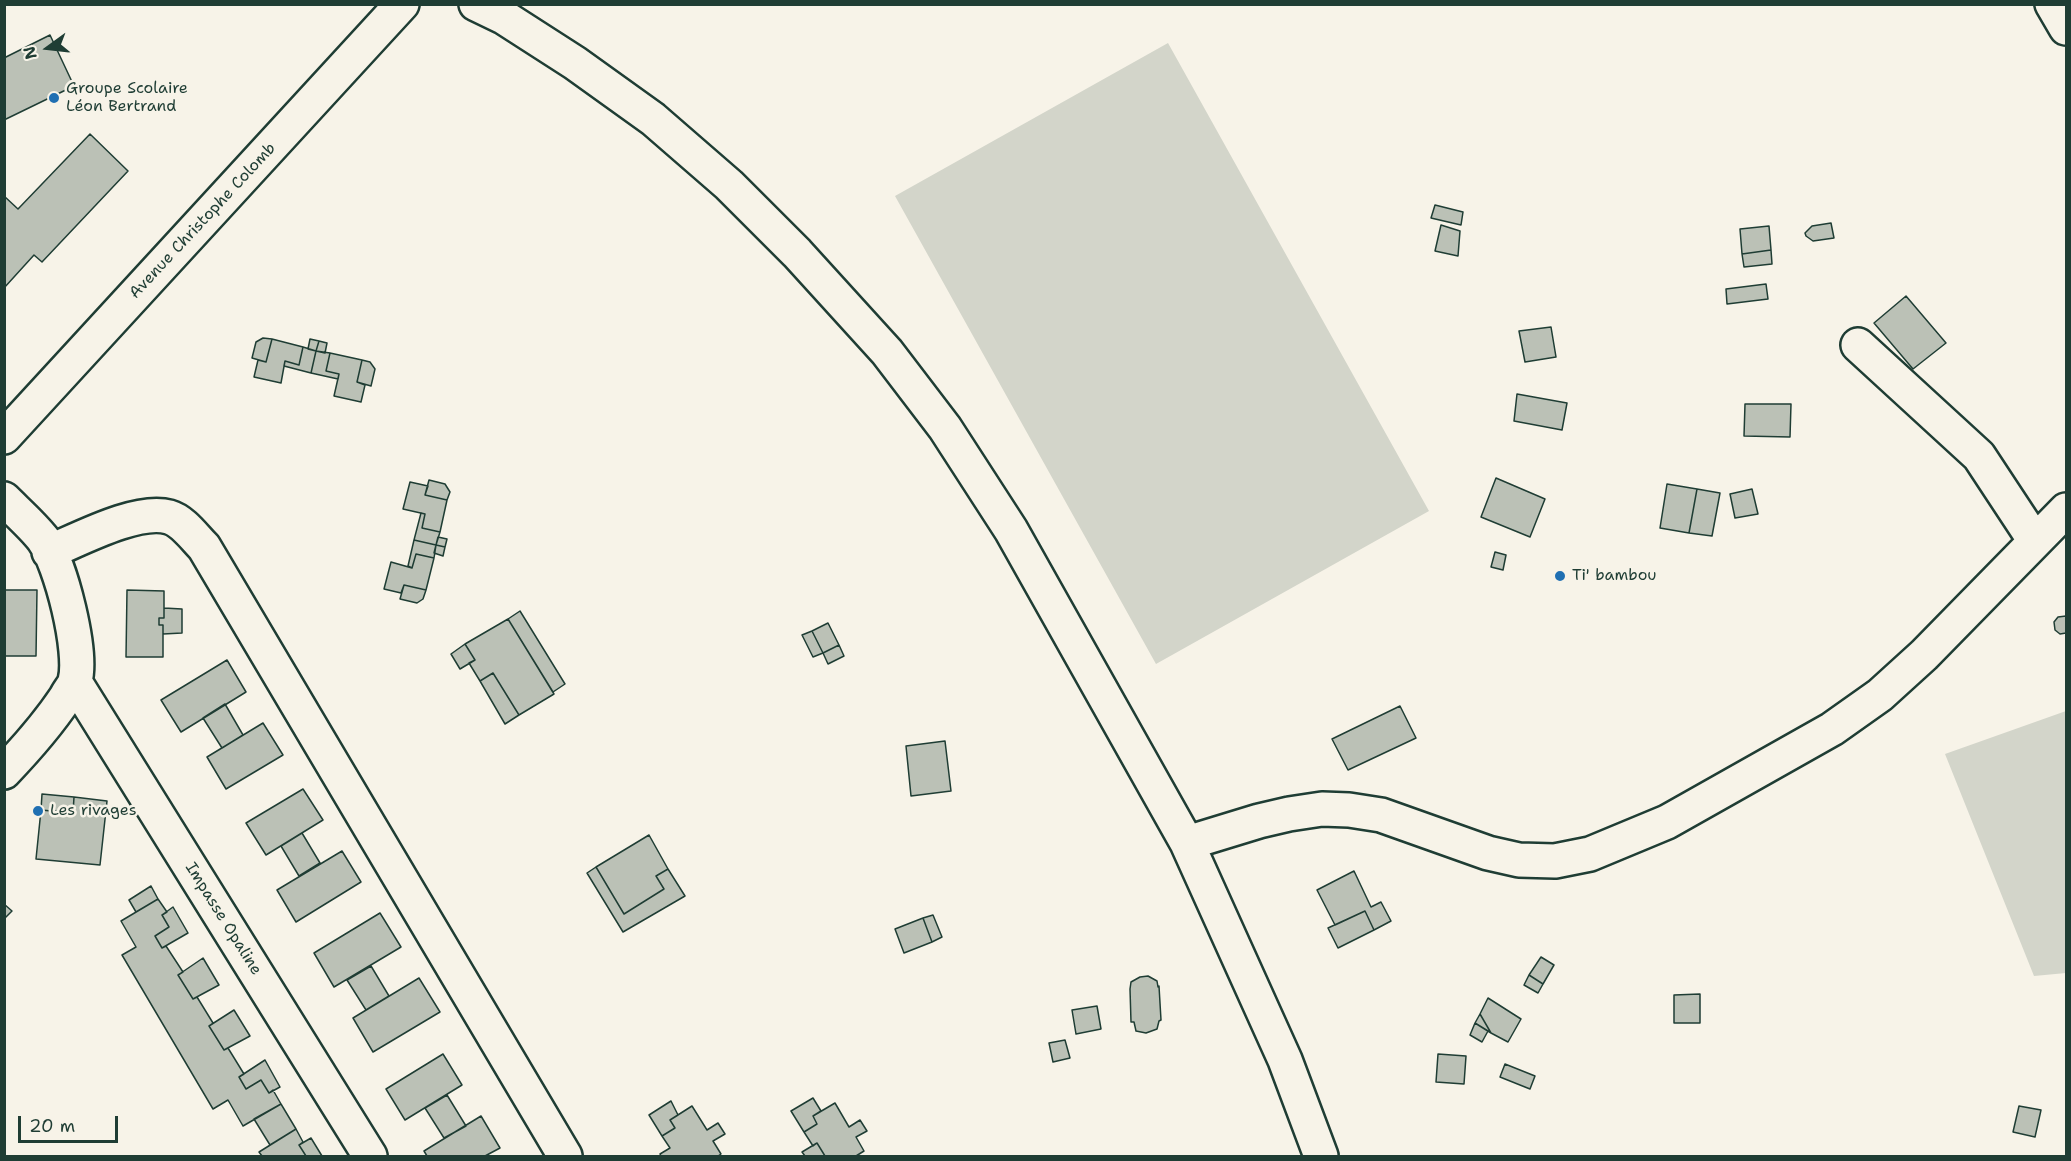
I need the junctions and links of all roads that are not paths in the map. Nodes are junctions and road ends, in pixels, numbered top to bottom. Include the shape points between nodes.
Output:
1 (402, 4) edge
2 (476, 4) edge
3 (2052, 4) edge
4 (2067, 28) edge
5 (1858, 345) dead end
6 (4, 437) edge
7 (4, 499) edge
8 (2067, 510) edge
9 (2035, 541) junction
10 (49, 552) junction
11 (75, 682) junction
12 (4, 772) edge
13 (1187, 843) junction
14 (370, 1156) edge
15 (565, 1156) edge
16 (1321, 1156) edge

1 - 6 street, Avenue Christophe Colomb
2 - 13 street via 575,63 653,119 729,185 887,352 945,428 1011,530
3 - 4 street
5 - 9 street via 1979,456
7 - 10 street via 43,540
8 - 9 street
9 - 13 street via 1924,655 1880,695 1832,729 1667,822 1590,854 1555,861 1519,860 1381,815 1322,809 1259,821
10 - 11 street via 66,599 76,649
10 - 15 street via 123,521 145,517 168,517 182,524 204,547
11 - 12 street via 55,713
11 - 14 street, Impasse Opaline
13 - 16 street via 1285,1060

